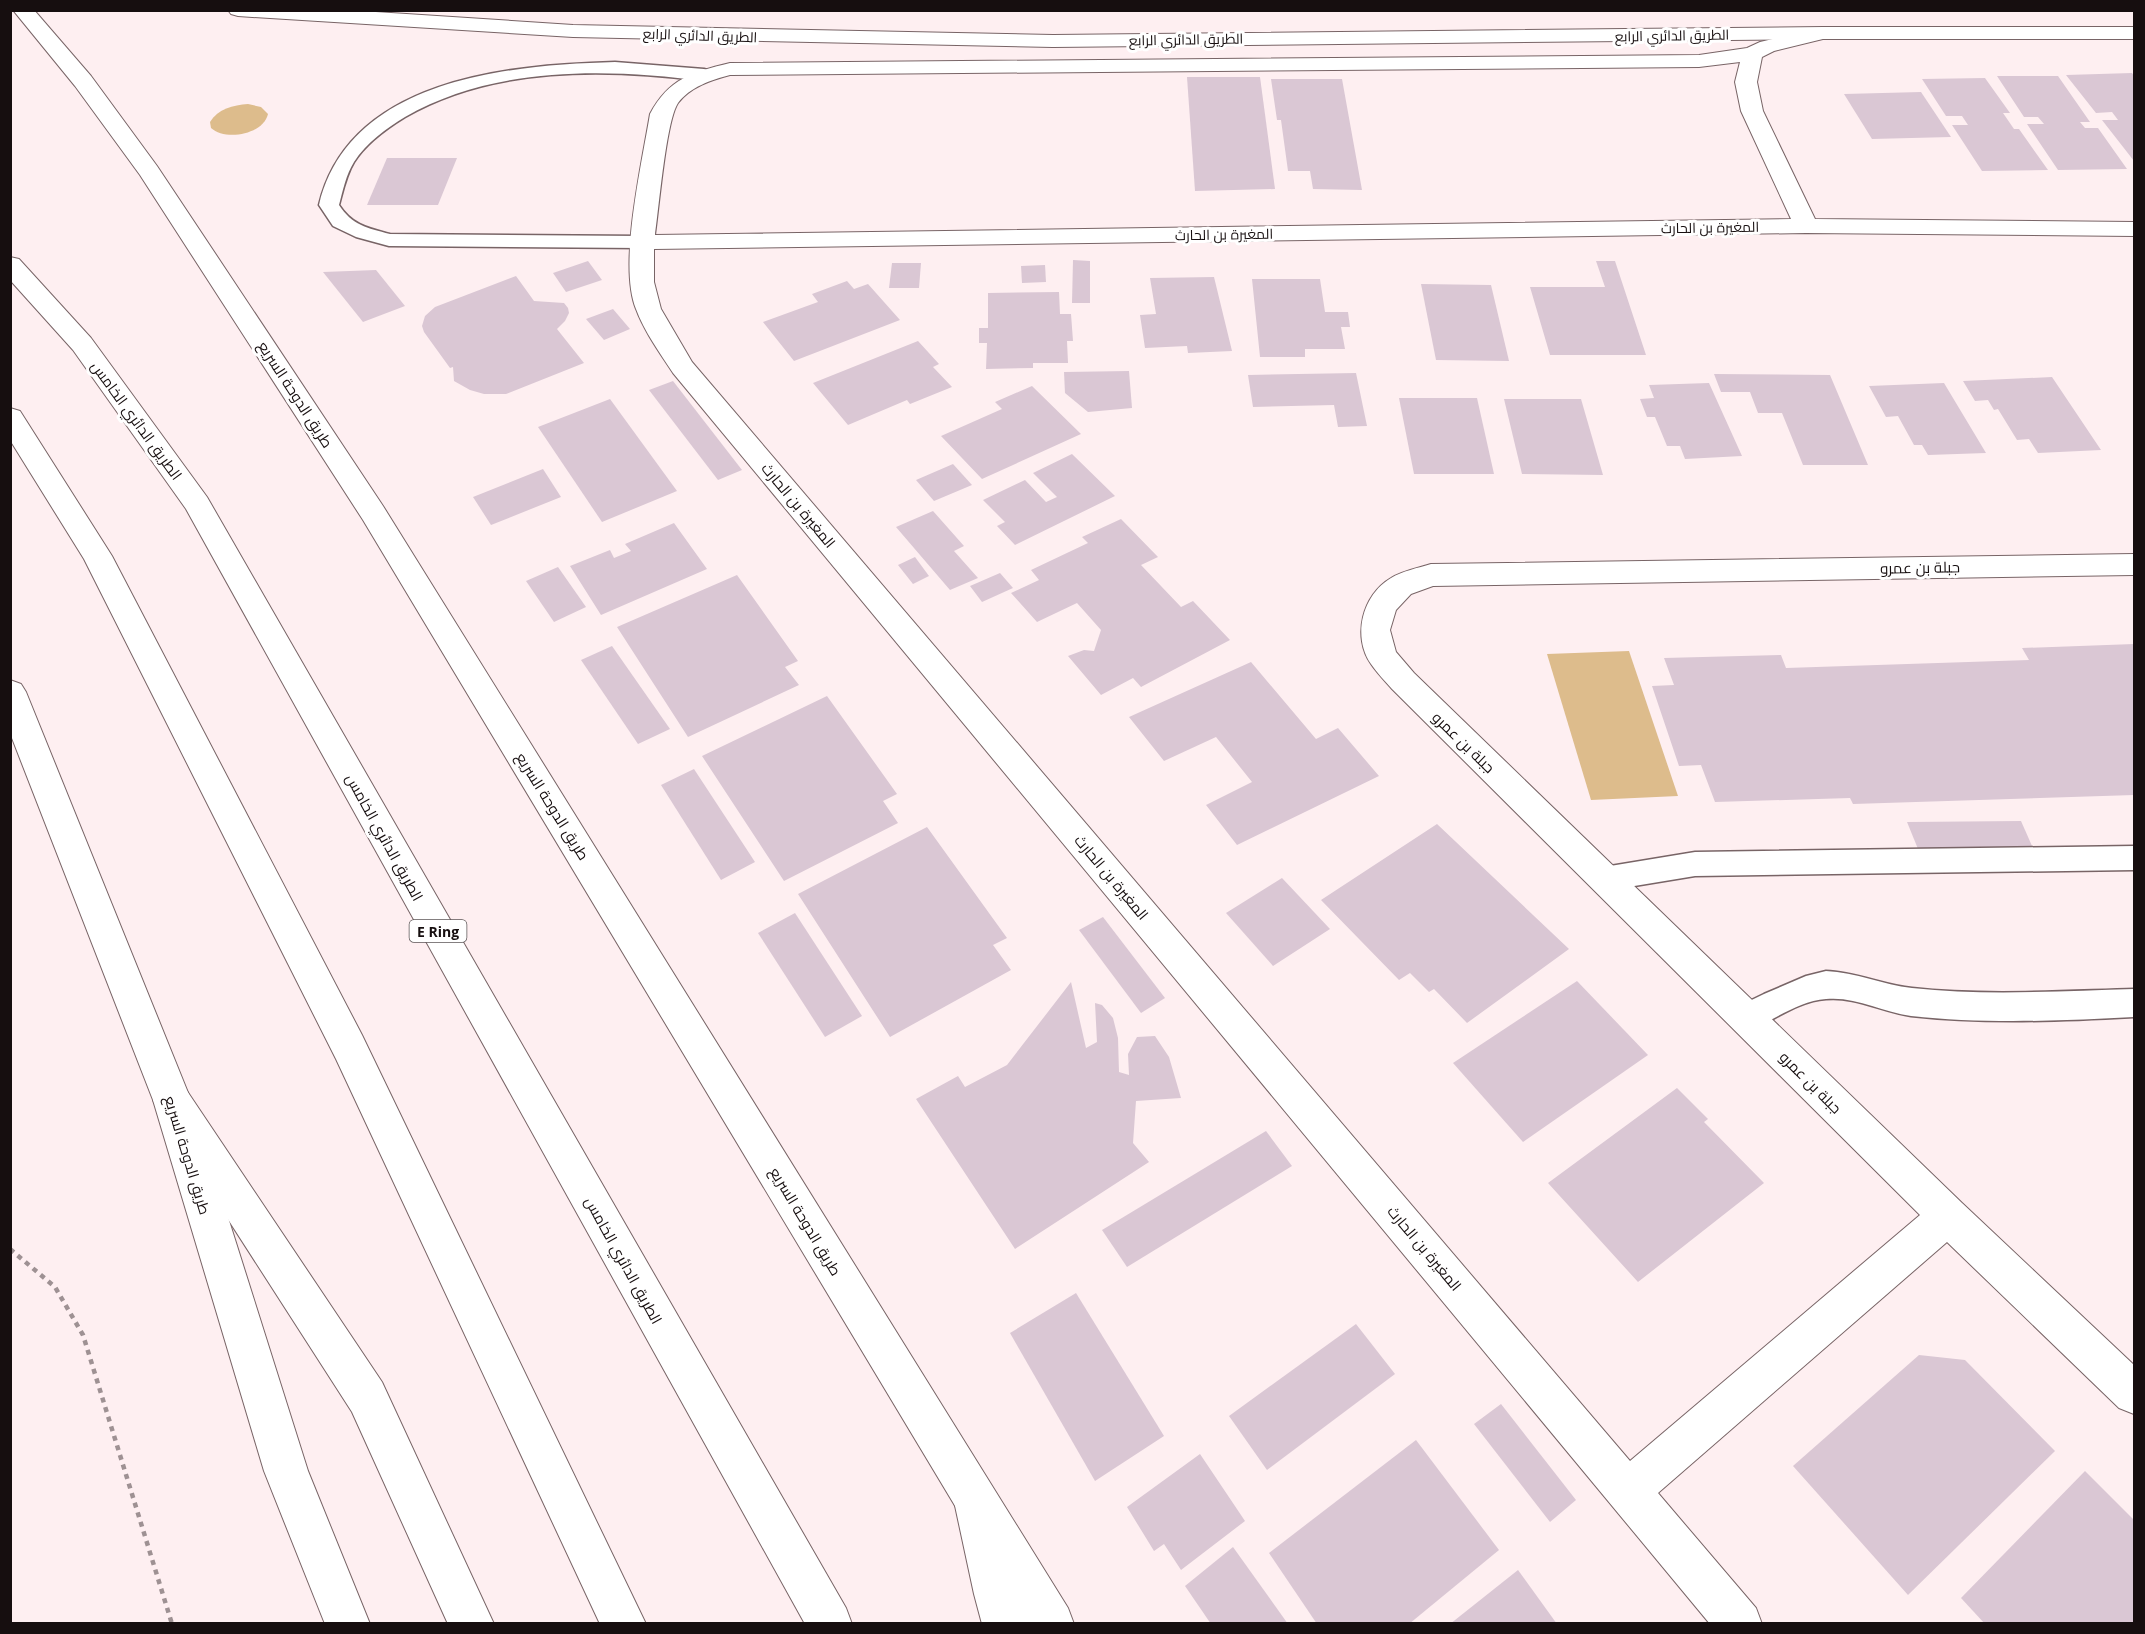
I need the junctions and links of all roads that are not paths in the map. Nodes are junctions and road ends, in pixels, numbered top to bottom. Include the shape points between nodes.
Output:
1 (23, 10) edge
2 (239, 10) edge
3 (1824, 33) junction
4 (2134, 33) edge
5 (1752, 54) junction
6 (1671, 61) junction
7 (704, 75) junction
8 (1752, 111) junction
9 (1806, 226) junction
10 (2134, 229) edge
11 (642, 242) junction
12 (10, 264) edge
13 (10, 417) edge
14 (2134, 564) edge
15 (10, 692) edge
16 (2134, 858) edge
17 (1604, 879) junction
18 (2134, 1003) edge
19 (1746, 1018) junction
20 (172, 1100) junction
21 (1948, 1216) junction
22 (2134, 1393) edge
23 (1629, 1490) junction
24 (976, 1501) junction
25 (348, 1623) edge
26 (472, 1623) edge
27 (624, 1623) edge
28 (830, 1623) edge
29 (1005, 1623) edge
30 (1052, 1623) edge
31 (1740, 1623) edge

1 - 24 main road, طريق الدوحة السريع via 149,171 373,513
2 - 3 main road, الطريق الدائري الرابع via 573,31 884,39 1053,41
3 - 4 main road, الطريق الدائري الرابع
3 - 5 main road, المغيرة بن الحارث via 1767,46
5 - 6 main road, المغيرة بن الحارث
5 - 8 main road, المغيرة بن الحارث via 1746,82
6 - 7 main road, المغيرة بن الحارث via 758,68
6 - 8 main road, المغيرة بن الحارث via 1720,84
7 - 11 main road, المغيرة بن الحارث via 683,85 667,99 661,114
7 - 11 lane via 667,70 583,69 488,79 409,104 383,121 348,155 334,181 329,205 340,222 389,240
8 - 9 main road, المغيرة بن الحارث
9 - 10 main road, المغيرة بن الحارث
9 - 11 main road, المغيرة بن الحارث
11 - 23 main road, المغيرة بن الحارث via 642,282 648,309 682,367
12 - 28 main road, الطريق الدائري الخامس / E Ring via 82,344 197,504
13 - 27 main road via 97,556 350,1047
14 - 17 main road, جبلة بن عمرو via 1464,573 1431,574 1401,586 1382,605 1375,630 1382,657
15 - 20 main road, طريق الدوحة السريع
16 - 17 lane via 1695,864
17 - 19 main road, جبلة بن عمرو
18 - 19 lane via 1943,1004 1902,1001 1846,985 1824,986 1784,999
19 - 21 main road, جبلة بن عمرو
20 - 25 main road, طريق الدوحة السريع via 286,1471
20 - 26 main road via 368,1396
21 - 22 main road, جبلة بن عمرو
21 - 23 main road
23 - 31 main road, المغيرة بن الحارث
24 - 29 main road
24 - 30 main road, طريق الدوحة السريع

